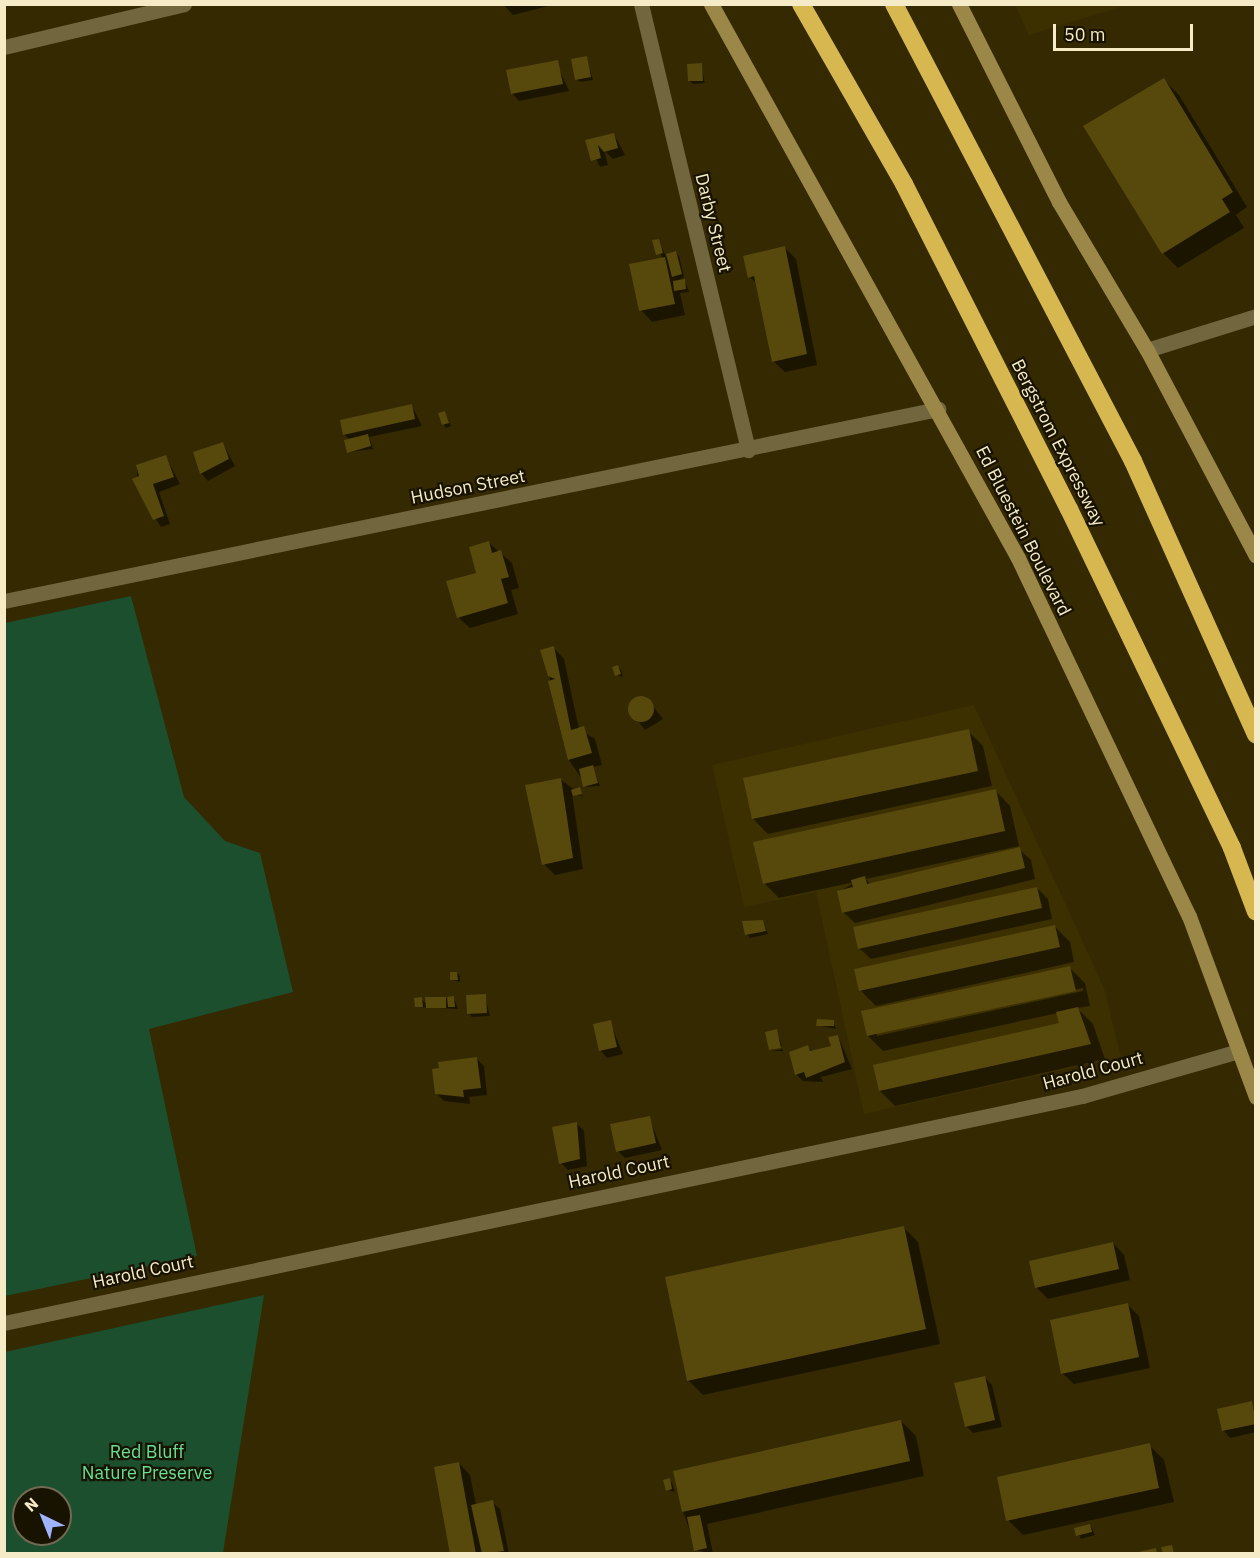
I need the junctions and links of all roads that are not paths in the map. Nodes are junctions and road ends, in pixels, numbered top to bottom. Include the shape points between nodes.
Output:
1 (184, 4) edge
2 (641, 4) edge
3 (711, 4) edge
4 (801, 4) edge
5 (894, 4) edge
6 (959, 4) edge
7 (4, 47) edge
8 (1256, 316) edge
9 (1147, 350) junction
10 (938, 409) junction
11 (748, 450) junction
12 (1256, 556) edge
13 (4, 601) edge
14 (1256, 735) edge
15 (1256, 912) edge
16 (1239, 1051) junction
17 (1256, 1097) edge
18 (4, 1323) edge

1 - 7 street
2 - 11 street, Darby Street
3 - 10 main road, Ed Bluestein Boulevard
4 - 15 highway, Bergstrom Expressway via 904,184 1058,488 1232,848
5 - 14 highway via 1133,461
6 - 9 main road via 1059,202
8 - 9 street
9 - 12 main road
10 - 11 street, Hudson Street
10 - 16 main road, Ed Bluestein Boulevard via 1018,558 1189,916
11 - 13 street, Hudson Street
16 - 17 main road, Ed Bluestein Boulevard
16 - 18 street, Harold Court via 1082,1096

